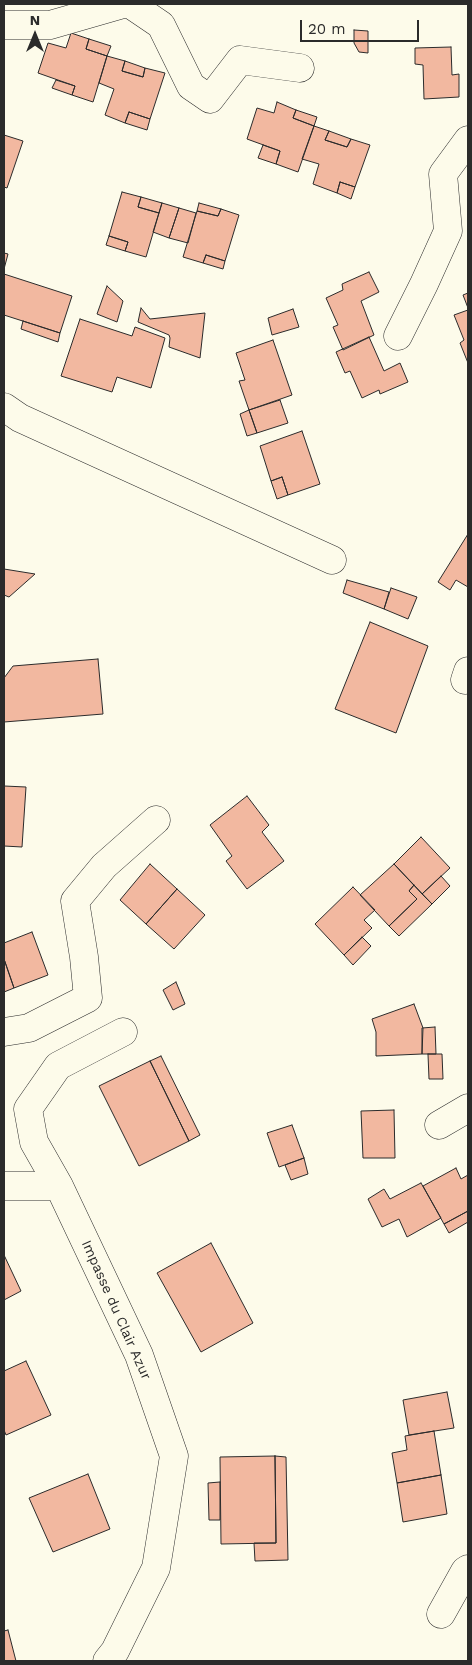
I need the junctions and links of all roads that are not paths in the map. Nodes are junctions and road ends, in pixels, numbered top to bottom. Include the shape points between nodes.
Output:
1 (123, 4) edge
2 (130, 4) edge
3 (4, 25) edge
4 (300, 68) dead end
5 (468, 140) edge
6 (398, 336) dead end
7 (4, 407) edge
8 (332, 560) dead end
9 (156, 820) dead end
10 (4, 1032) edge
11 (123, 1032) dead end
12 (468, 1108) edge
13 (439, 1125) dead end
14 (4, 1186) edge
15 (59, 1186) junction
16 (468, 1569) edge
17 (441, 1614) dead end
18 (107, 1661) edge

1 - 3 street via 50,25
2 - 4 street via 161,25 190,86 210,98 240,60
5 - 6 street via 443,174 448,231
7 - 8 street via 20,418
9 - 10 street via 104,866 75,901 88,998 29,1028
11 - 15 street, Impasse du Clair Azur via 58,1066 28,1109 34,1142
12 - 13 street
14 - 15 street
15 - 18 street, Impasse du Clair Azur via 139,1355 174,1456 156,1568
16 - 17 street

